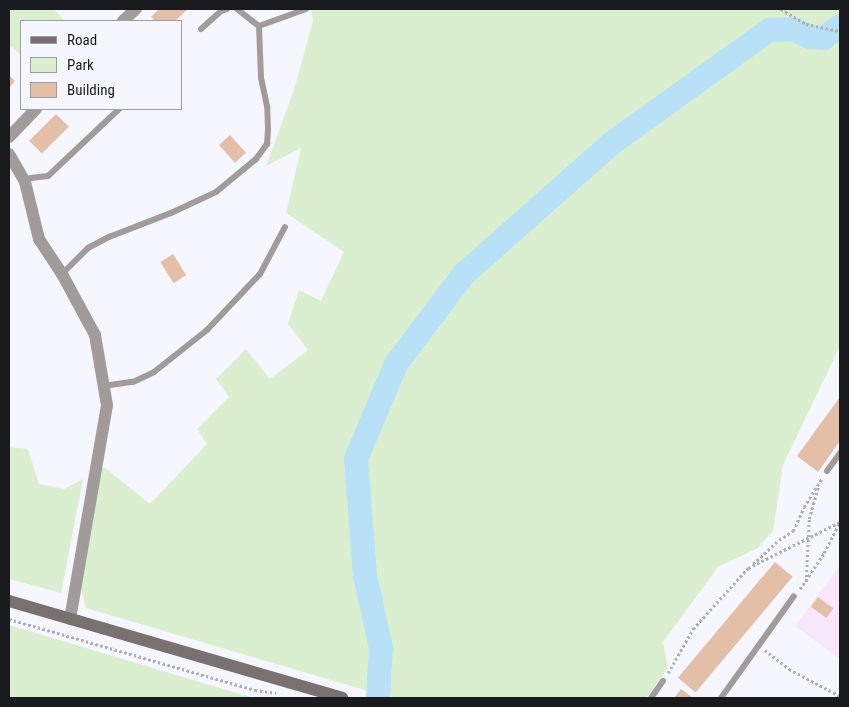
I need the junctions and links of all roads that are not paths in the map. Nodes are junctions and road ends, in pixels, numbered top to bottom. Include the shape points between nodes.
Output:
1 (136, 9) edge
2 (227, 9) edge
3 (237, 9) edge
4 (306, 9) edge
5 (244, 12) edge
6 (124, 20) edge
7 (259, 26) junction
8 (201, 29) dead end
9 (35, 110) edge
10 (118, 110) edge
11 (9, 137) edge
12 (9, 154) edge
13 (24, 182) junction
14 (286, 226) dead end
15 (62, 274) junction
16 (104, 386) junction
17 (840, 453) edge
18 (827, 470) road end
19 (794, 596) road end
20 (9, 601) edge
21 (70, 619) junction
22 (663, 681) road end
23 (342, 698) edge
24 (651, 698) edge
25 (721, 698) edge

1 - 6 street
2 - 8 lane
3 - 5 lane
4 - 7 lane
5 - 7 lane
7 - 15 lane via 268,137 267,144 256,158 216,192 172,214 88,248
9 - 11 street
10 - 13 lane via 48,176
12 - 13 street
13 - 15 street via 39,239
14 - 16 lane via 260,274 207,330 154,372 133,382
15 - 16 street via 95,335
16 - 21 street via 107,405
17 - 18 lane
19 - 25 lane
20 - 21 street
21 - 23 street
22 - 24 lane

